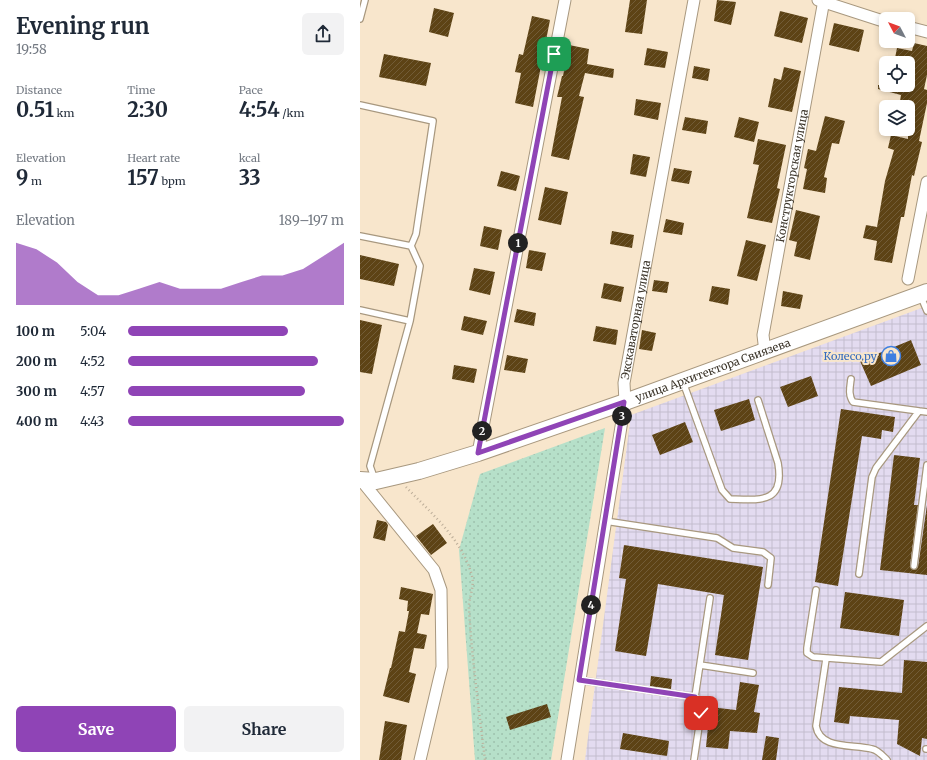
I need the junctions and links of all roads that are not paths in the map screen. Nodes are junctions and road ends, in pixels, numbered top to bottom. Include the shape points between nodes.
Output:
1 (365, 0) edge
2 (565, 0) edge
3 (694, 0) edge
4 (822, 0) edge
5 (360, 19) edge
6 (879, 20) edge
7 (915, 29) edge
8 (927, 32) edge
9 (360, 105) edge
10 (927, 182) edge
11 (360, 236) edge
12 (411, 246) junction
13 (908, 279) dead end
14 (923, 293) edge
15 (360, 310) edge
16 (927, 312) edge
17 (410, 321) junction
18 (765, 352) junction
19 (851, 379) dead end
20 (683, 381) junction
21 (758, 400) dead end
22 (624, 402) junction
23 (919, 411) junction
24 (927, 412) edge
25 (478, 453) junction
26 (927, 465) edge
27 (926, 479) edge
28 (365, 481) edge
29 (605, 521) junction
30 (914, 566) dead end
31 (859, 574) dead end
32 (768, 585) dead end
33 (816, 590) dead end
34 (710, 598) dead end
35 (927, 626) edge
36 (826, 659) junction
37 (700, 665) junction
38 (753, 673) dead end
39 (579, 680) junction
40 (695, 697) junction
41 (420, 760) edge
42 (567, 760) edge
43 (694, 760) edge
44 (888, 760) edge

1 - 5 lane
2 - 25 street
3 - 22 street, Экскаваторная улица via 624,382
4 - 6 street
4 - 18 street, Конструкторская улица via 763,335
7 - 8 street
9 - 12 lane via 432,121 416,234
10 - 13 street
11 - 12 lane
12 - 17 lane via 420,266
14 - 16 lane
14 - 18 main road, улица Архитектора Свиязева
15 - 17 lane
17 - 28 lane
18 - 20 main road, улица Архитектора Свиязева
19 - 23 lane via 850,393 853,402
20 - 21 lane via 722,490 730,499 767,498 776,490 778,463
20 - 22 main road, улица Архитектора Свиязева
22 - 25 main road, улица Архитектора Свиязева
22 - 29 street, Экскаваторная улица
23 - 24 lane
23 - 31 lane via 872,477
25 - 28 main road, улица Архитектора Свиязева via 420,472
26 - 27 lane
27 - 30 lane
28 - 41 street via 434,570 442,590 442,667
29 - 32 lane via 717,538 733,548 763,552 771,558
29 - 39 street, Экскаваторная улица
33 - 36 lane via 807,653 813,657
34 - 37 lane
35 - 36 lane via 881,662
36 - 44 lane via 817,734 830,742 874,749
37 - 38 lane
37 - 40 lane
39 - 40 lane
39 - 42 street, Экскаваторная улица
40 - 43 lane via 701,713

